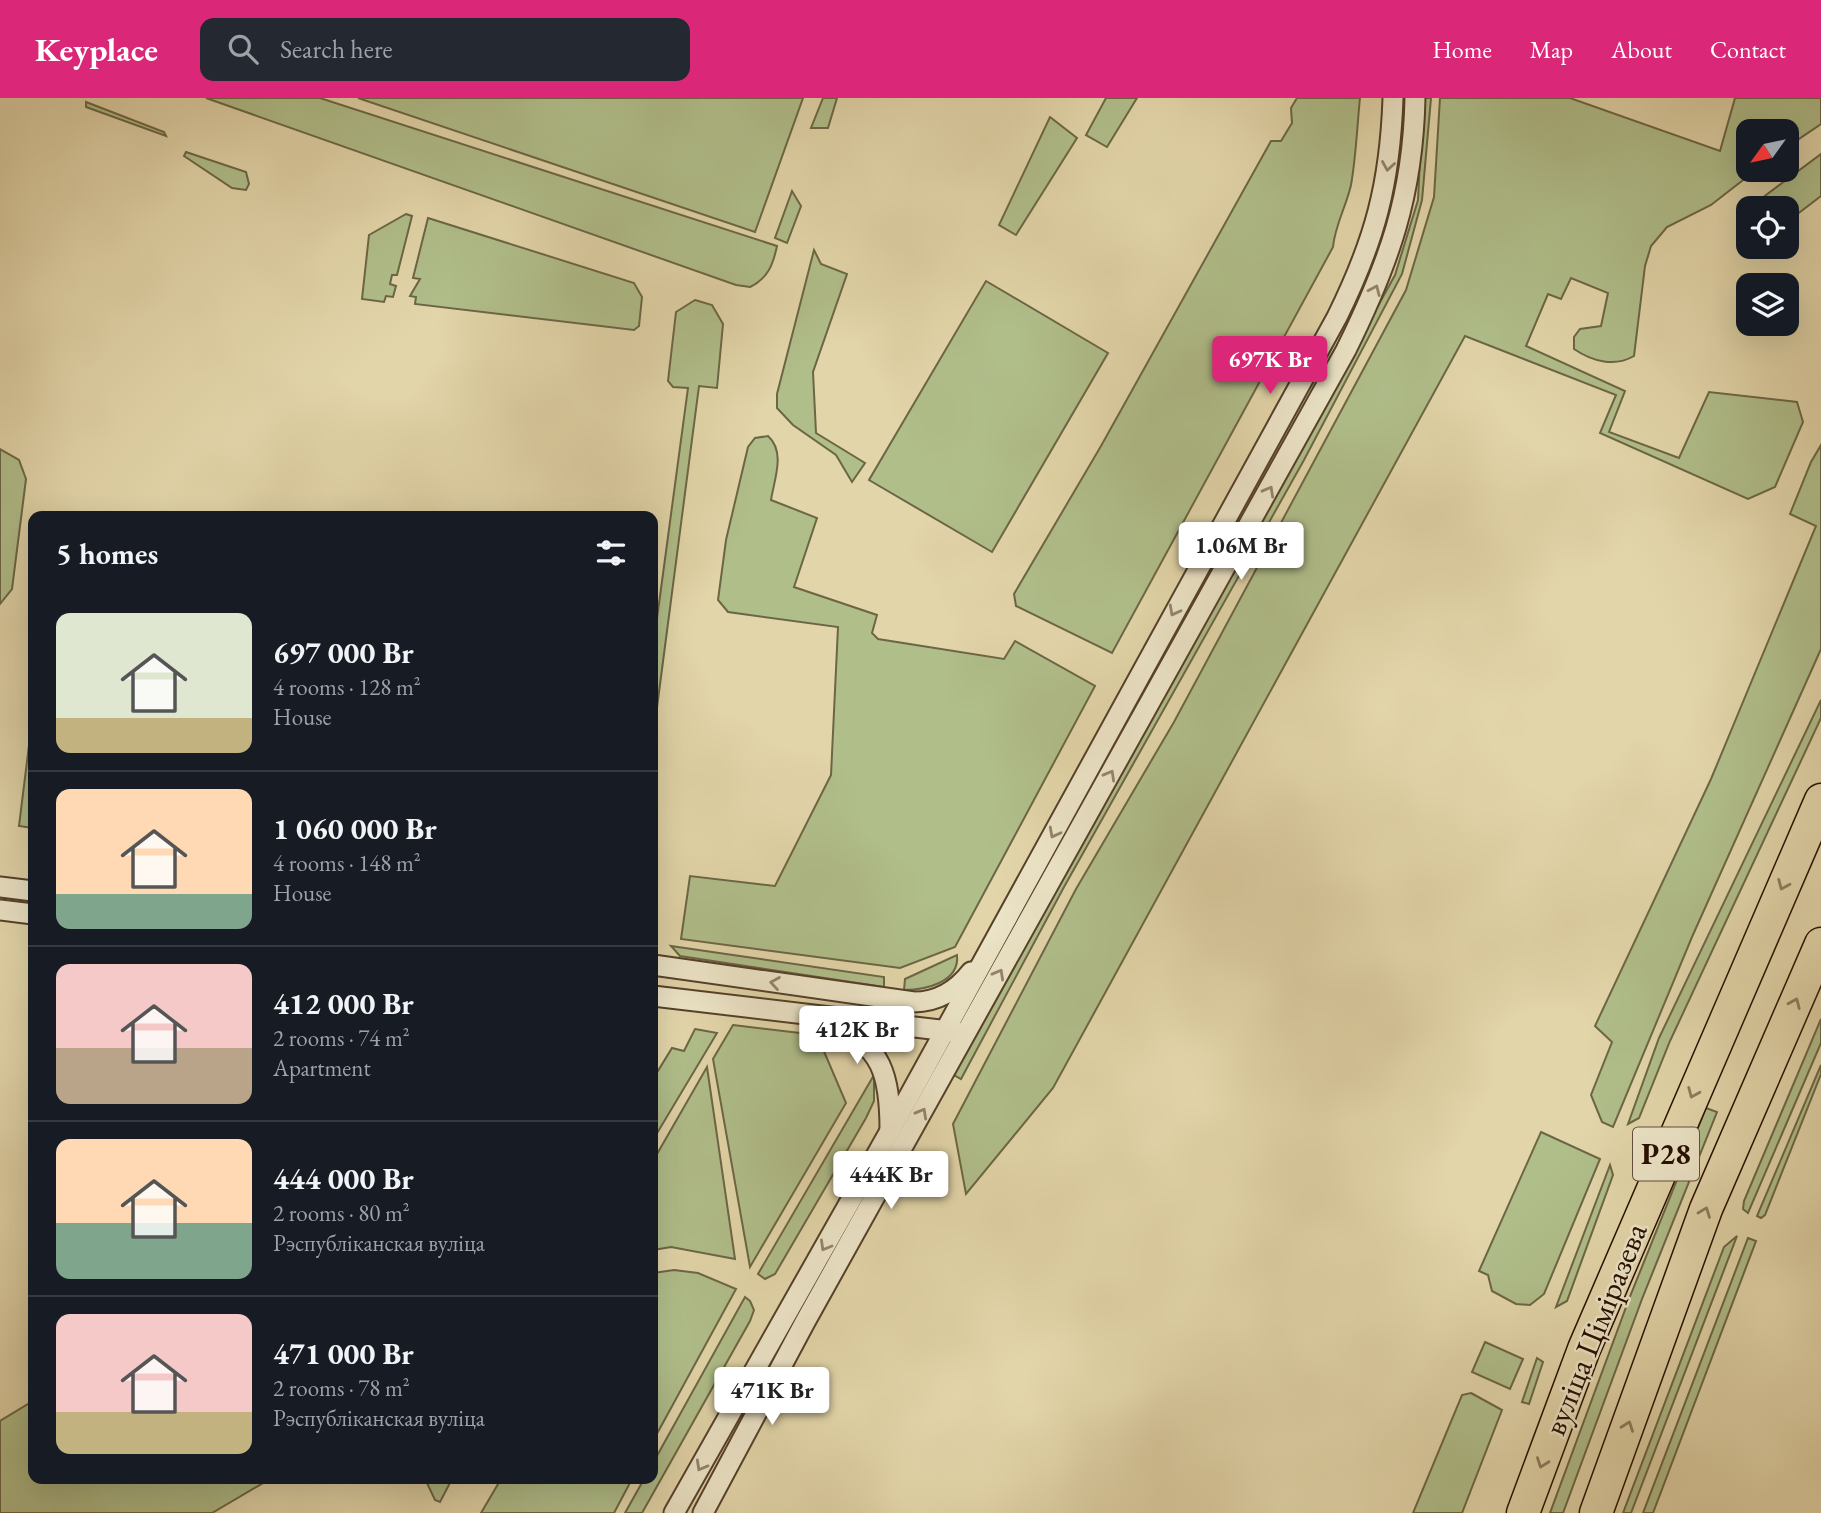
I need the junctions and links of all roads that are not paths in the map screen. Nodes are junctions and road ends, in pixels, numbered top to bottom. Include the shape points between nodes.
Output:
1 (1393, 98) edge
2 (1415, 98) edge
3 (1821, 800) edge
4 (1813, 840) edge
5 (0, 887) edge
6 (28, 890) edge
7 (0, 910) edge
8 (28, 913) edge
9 (996, 941) junction
10 (1821, 944) edge
11 (658, 966) edge
12 (658, 997) edge
13 (921, 1002) junction
14 (806, 1015) junction
15 (950, 1024) junction
16 (966, 1033) junction
17 (890, 1132) junction
18 (674, 1513) edge
19 (703, 1513) edge
20 (1523, 1513) edge
21 (1596, 1513) edge

1 -> 9 street via 1382,204 1363,265
16 -> 2 street via 1372,297 1396,233 1410,176
3 - 4 main road, вуліца Ціміразева / Р28
4 -> 20 main road, вуліца Ціміразева / Р28 via 1584,1349
5 - 6 street
7 - 8 street
9 - 13 street via 952,991
9 - 15 street
21 -> 10 main road, вуліца Ціміразева / Р28 via 1706,1209
13 -> 11 street
12 - 14 street
13 - 15 street
14 - 15 street
14 - 17 street via 854,1033 868,1047 885,1072
15 - 16 street
15 - 17 street
19 -> 16 street
17 -> 18 street

